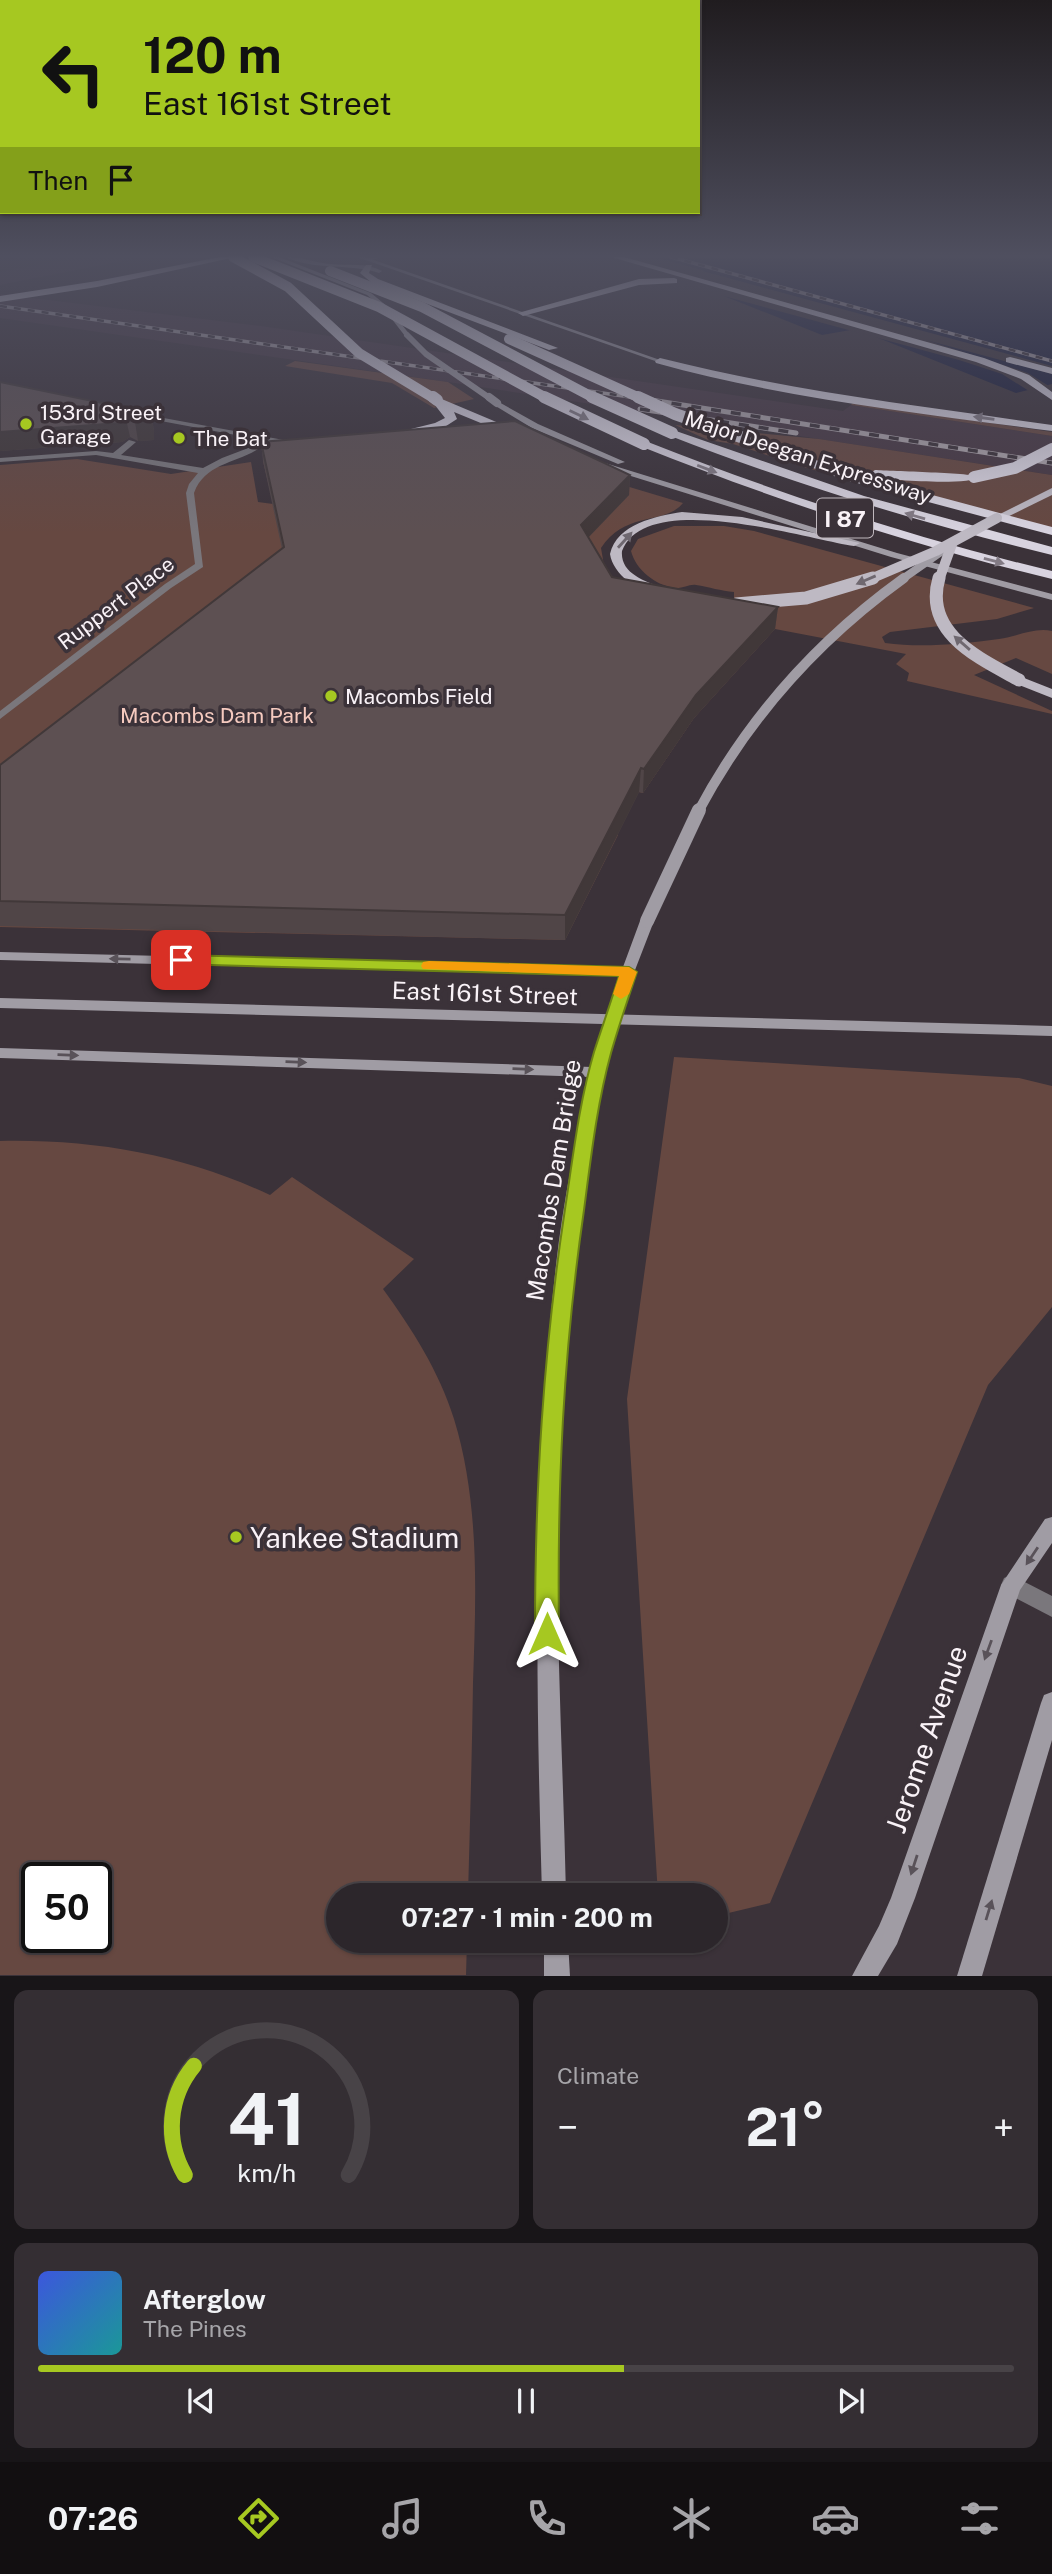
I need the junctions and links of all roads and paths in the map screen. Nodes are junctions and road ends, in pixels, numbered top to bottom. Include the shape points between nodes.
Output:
1 (355, 349) edge
2 (421, 349) edge
3 (456, 349) edge
4 (500, 349) edge
5 (533, 349) edge
6 (556, 349) edge
7 (626, 349) edge
8 (941, 349) edge
9 (972, 349) edge
10 (660, 361) joint
11 (1052, 371) edge
12 (658, 392) dead end
13 (1052, 397) edge
14 (437, 400) junction
15 (681, 402) dead end
16 (120, 411) edge
17 (1052, 428) edge
18 (498, 434) edge
19 (520, 435) joint
20 (395, 437) joint
21 (432, 439) edge
22 (132, 442) edge
23 (299, 444) edge
24 (254, 449) dead end
25 (1052, 449) edge
26 (778, 450) junction
27 (115, 456) junction
28 (584, 458) edge
29 (0, 460) edge
30 (814, 464) junction
31 (204, 471) junction
32 (1052, 491) edge
33 (743, 509) junction
34 (998, 518) junction
35 (1052, 531) edge
36 (854, 544) junction
37 (952, 544) junction
38 (1052, 551) edge
39 (1052, 575) edge
40 (672, 595) edge
41 (1052, 597) edge
42 (725, 603) edge
43 (1052, 694) edge
44 (0, 716) edge
45 (0, 956) edge
46 (626, 978) junction
47 (0, 1003) edge
48 (1032, 1031) junction
49 (1052, 1031) edge
50 (1052, 1041) edge
51 (0, 1053) edge
52 (600, 1063) junction
53 (1052, 1526) edge
54 (1012, 1585) junction
55 (1052, 1606) edge
56 (1052, 1703) edge
57 (554, 1883) edge
58 (556, 1953) edge
59 (557, 1976) edge
60 (864, 1976) edge
61 (969, 1976) edge

1 - 14 highway, bridge
2 - 33 main road, bridge via 525,421
3 -> 39 highway, Major Deegan Expressway / I 87, bridge via 568,410 728,477 857,521
38 -> 4 highway, Major Deegan Expressway / I 87, bridge via 885,507 773,471 580,392
5 - 26 highway, bridge via 675,414
6 - 12 highway
7 - 10 main road
8 - 13 highway via 1025,377
9 - 11 highway
17 -> 10 highway via 774,388
14 - 19 highway
14 - 20 highway via 451,419
15 - 26 highway, bridge
16 - 23 street
18 - 19 street
20 - 21 street
22 - 27 street
24 - 31 street
25 - 30 highway, bridge via 1013,469 954,478 888,476
26 - 30 highway
27 - 29 street via 96,453
27 - 31 street
28 - 33 main road
30 - 34 highway
31 - 44 street, Ruppert Place via 192,483 190,493 200,565
32 - 34 main road, Macombs Dam Bridge
33 - 36 main road
34 - 35 highway
34 - 37 main road, Macombs Dam Bridge, bridge
40 -> 36 main road via 637,582 622,569 616,556 624,538 652,522 719,516
36 - 41 main road
37 -> 42 main road, bridge via 830,594 775,603
43 -> 37 main road, bridge via 969,649 942,624 934,598
37 - 46 main road, Macombs Dam Bridge, bridge via 835,633 757,719 689,825
46 -> 45 main road, East 161st Street
46 - 52 main road, Macombs Dam Bridge, bridge
47 - 48 main road, East 161st Street
48 - 49 main road, East 161st Street
48 - 50 main road
51 -> 52 main road
52 - 57 main road, Macombs Dam Bridge via 571,1219 552,1395 546,1517
53 -> 54 main road, Jerome Avenue
54 - 55 street
54 -> 60 main road, Jerome Avenue via 903,1898
61 -> 56 main road
58 - 59 main road

